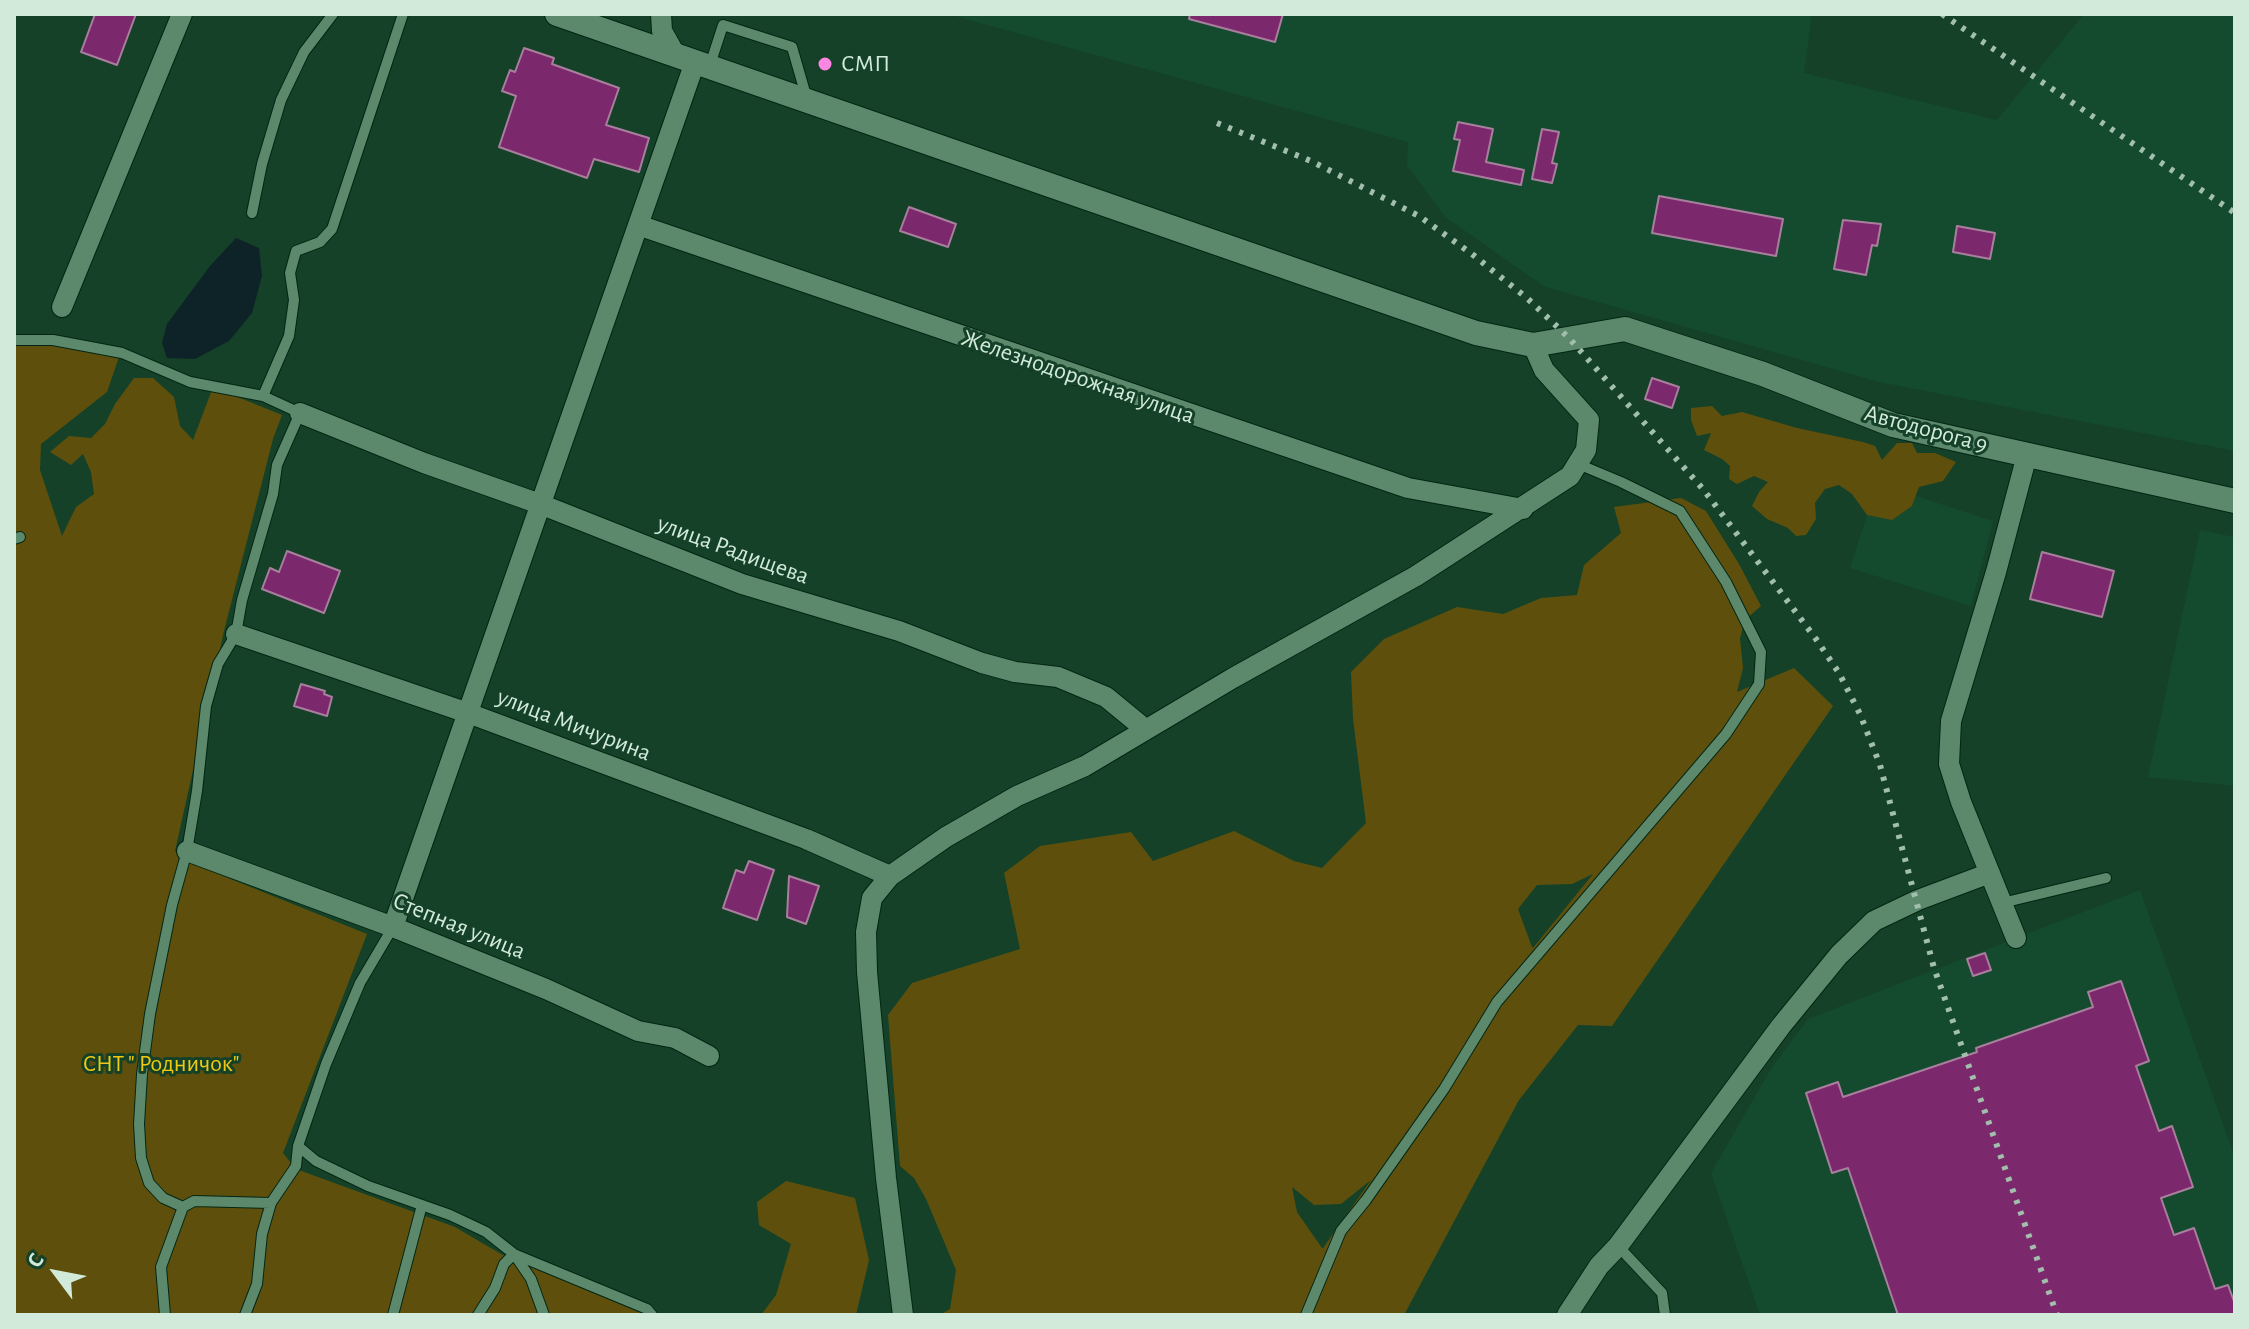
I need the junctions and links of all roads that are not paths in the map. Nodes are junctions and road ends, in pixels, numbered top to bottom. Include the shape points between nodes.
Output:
1 (182, 14) edge
2 (333, 14) edge
3 (403, 14) edge
4 (557, 14) edge
5 (661, 14) edge
6 (694, 62) junction
7 (807, 101) junction
8 (252, 213) dead end
9 (638, 225) junction
10 (62, 307) dead end
11 (14, 340) edge
12 (1533, 345) junction
13 (263, 396) junction
14 (300, 413) junction
15 (2027, 455) junction
16 (1578, 464) junction
17 (2235, 501) edge
18 (540, 504) junction
19 (1523, 509) junction
20 (236, 634) junction
21 (468, 713) junction
22 (1145, 729) junction
23 (187, 851) junction
24 (1990, 873) junction
25 (890, 876) junction
26 (2106, 878) dead end
27 (2002, 903) junction
28 (393, 927) junction
29 (2016, 938) dead end
30 (709, 1056) dead end
31 (298, 1146) junction
32 (271, 1203) junction
33 (422, 1205) junction
34 (183, 1207) junction
35 (1618, 1246) junction
36 (514, 1254) junction
37 (165, 1315) edge
38 (245, 1315) edge
39 (393, 1315) edge
40 (478, 1315) edge
41 (544, 1315) edge
42 (652, 1315) edge
43 (903, 1315) edge
44 (1306, 1315) edge
45 (1567, 1315) edge
46 (1665, 1315) edge

1 - 10 street
2 - 8 lane via 304,52 281,100
3 - 13 lane via 332,229 320,242 296,251 290,273 294,300 289,336
4 - 6 street
5 - 6 street via 662,31
6 - 7 street
6 - 7 lane via 723,25 792,47
6 - 9 street
7 - 12 street via 1476,333
9 - 18 street
9 - 19 street, Железнодорожная улица via 1408,488
11 - 13 lane via 53,340 122,353 190,382
12 - 15 street, Автодорога 9 via 1625,329 1763,374 1893,425
12 - 16 street via 1544,370 1589,420 1586,450
13 - 14 lane
14 - 18 street, улица Радищева
14 - 20 lane via 277,465
15 - 17 street, Автодорога 9
15 - 24 street via 1951,721 1949,764
16 - 19 street via 1570,476
16 - 44 lane via 1680,511 1726,582 1761,652 1759,684 1726,734 1497,1002 1444,1089 1341,1231
18 - 21 street
18 - 22 street, улица Радищева via 742,584 899,631 982,663 1058,677 1106,697
19 - 22 street via 1416,576
20 - 21 street, улица Мичурина
20 - 23 lane via 218,664 206,706
21 - 25 street, улица Мичурина via 806,839
21 - 28 street
22 - 25 street via 1085,766 1017,796
23 - 28 street, Степная улица
23 - 34 lane via 150,1014 139,1124 149,1183 163,1198
24 - 27 street
24 - 35 street via 1874,921 1839,955
25 - 43 street via 872,898 866,945
26 - 27 lane
27 - 29 street
28 - 30 street, Степная улица
28 - 31 lane via 360,983
31 - 32 lane via 296,1166
31 - 33 lane via 316,1161 368,1186
32 - 34 lane via 194,1201
32 - 38 lane via 257,1284
33 - 36 lane via 486,1232
33 - 39 lane
34 - 37 lane via 161,1267
35 - 45 street
35 - 46 lane via 1662,1293
36 - 40 lane
36 - 41 lane via 531,1279
36 - 42 lane

